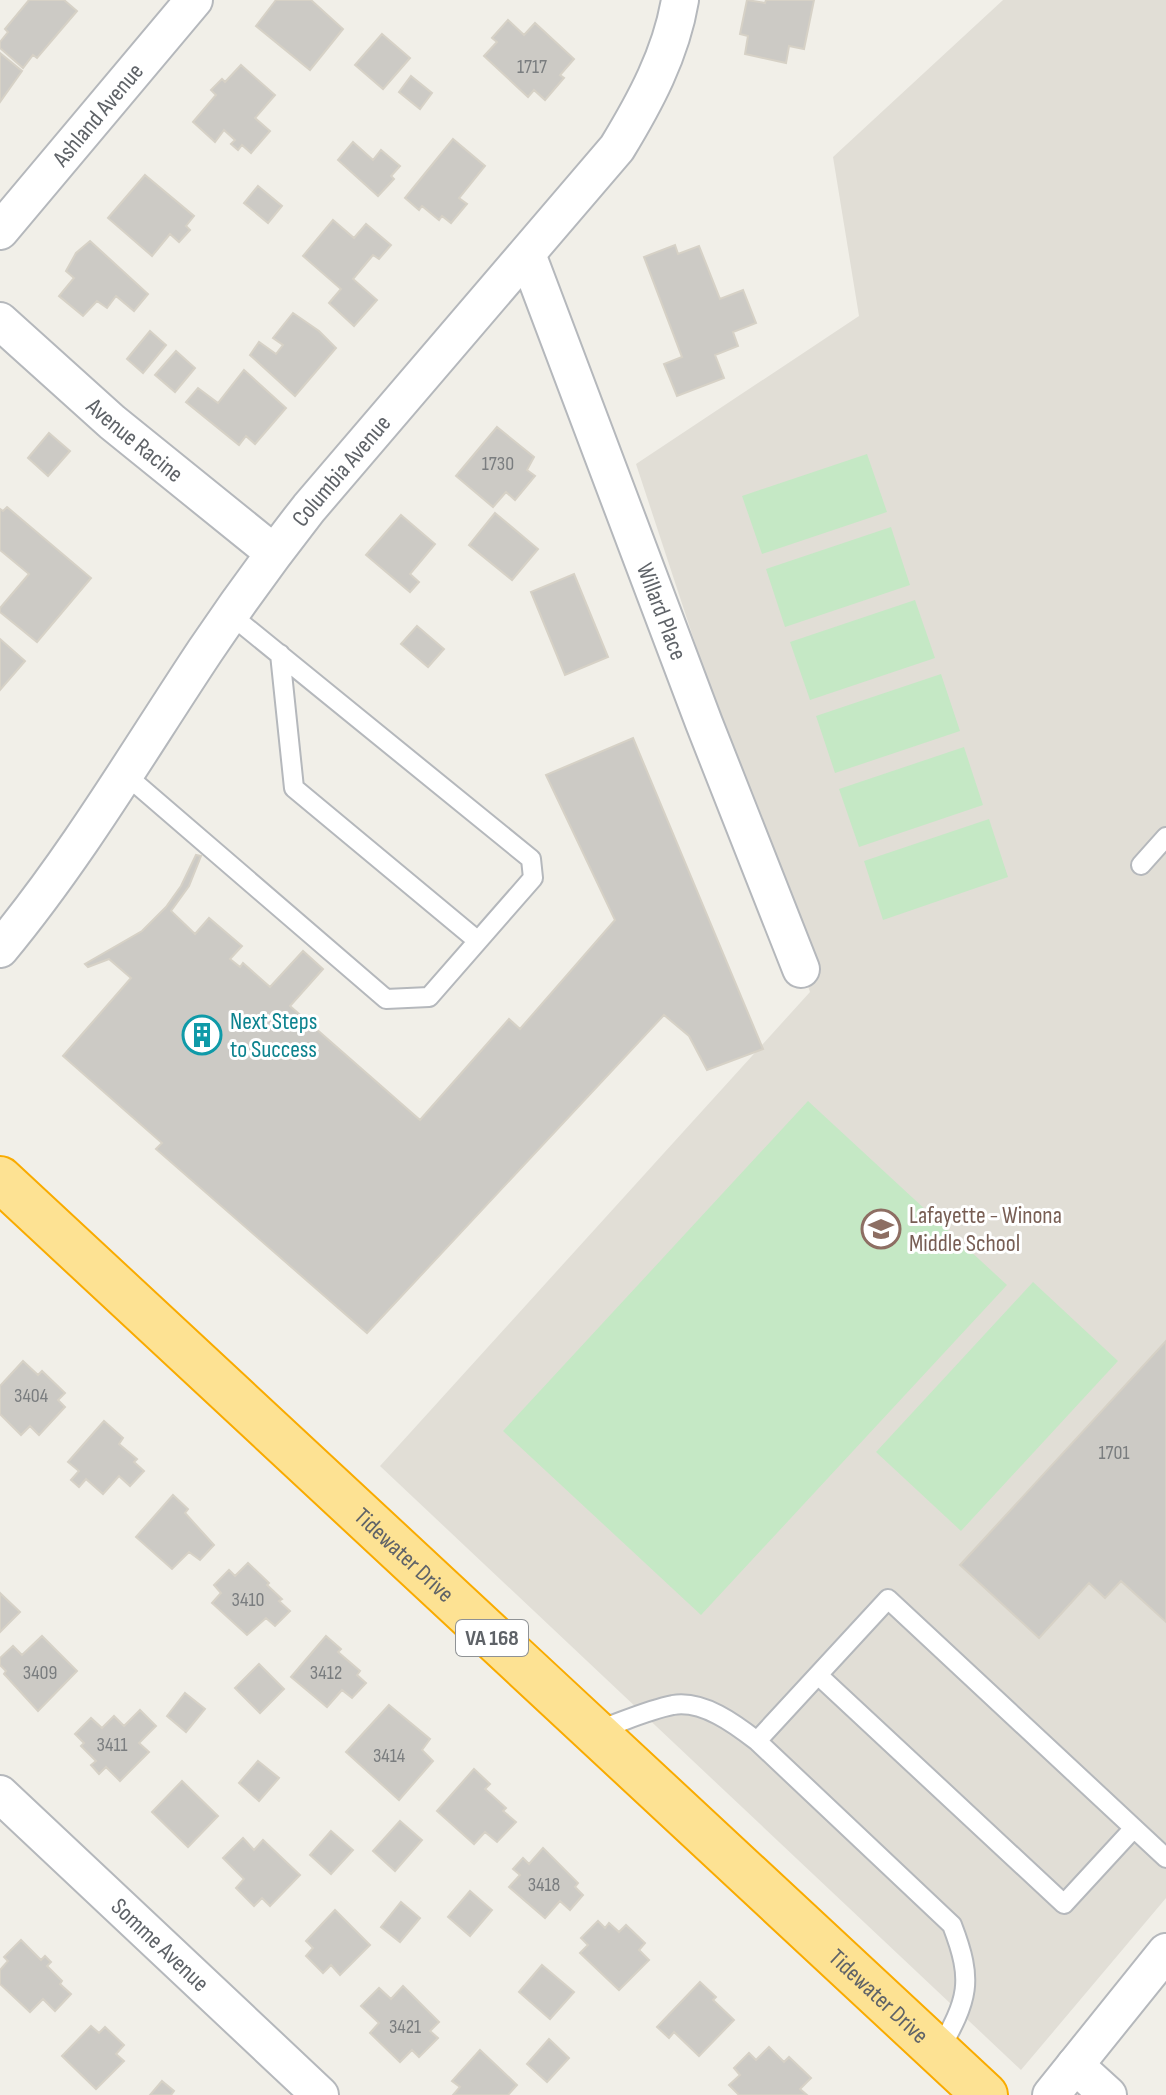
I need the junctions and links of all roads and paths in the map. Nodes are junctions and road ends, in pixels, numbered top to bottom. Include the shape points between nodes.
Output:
1 (194, 0) edge
2 (680, 0) edge
3 (0, 231) edge
4 (527, 254) junction
5 (0, 321) edge
6 (274, 553) junction
7 (231, 615) junction
8 (280, 654) junction
9 (126, 775) junction
10 (1166, 837) edge
11 (1141, 865) dead end
12 (478, 941) junction
13 (0, 949) edge
14 (801, 969) dead end
15 (0, 1179) edge
16 (818, 1675) junction
17 (594, 1732) junction
18 (757, 1741) junction
19 (0, 1794) edge
20 (1134, 1828) junction
21 (1166, 1858) edge
22 (1166, 1952) edge
23 (938, 2053) junction
24 (1075, 2065) junction
25 (320, 2095) edge
26 (985, 2095) edge
27 (1051, 2095) edge
28 (1108, 2095) edge

1 - 3 street, Ashland Avenue
2 - 4 street, Columbia Avenue via 665,55 641,108 603,167
4 - 6 street, Columbia Avenue
4 - 14 street, Willard Place
5 - 6 street, Avenue Racine via 112,422
6 - 7 street, Columbia Avenue
7 - 8 lane
7 - 9 street, Columbia Avenue
8 - 12 lane via 294,788
8 - 12 lane via 531,859 533,878
9 - 12 lane via 386,999 429,997
9 - 13 street, Columbia Avenue
10 - 11 lane
15 - 17 highway, Tidewater Drive / VA 168
16 - 18 lane
16 - 20 lane via 1064,1904
16 - 20 lane via 888,1599
17 - 18 lane via 675,1704 704,1709
17 - 23 highway, Tidewater Drive / VA 168
18 - 23 lane via 952,1925 964,1955 967,1984 960,2013
19 - 25 street, Somme Avenue
20 - 21 lane
22 - 24 street
23 - 26 highway, Tidewater Drive / VA 168
24 - 27 street
24 - 28 street

